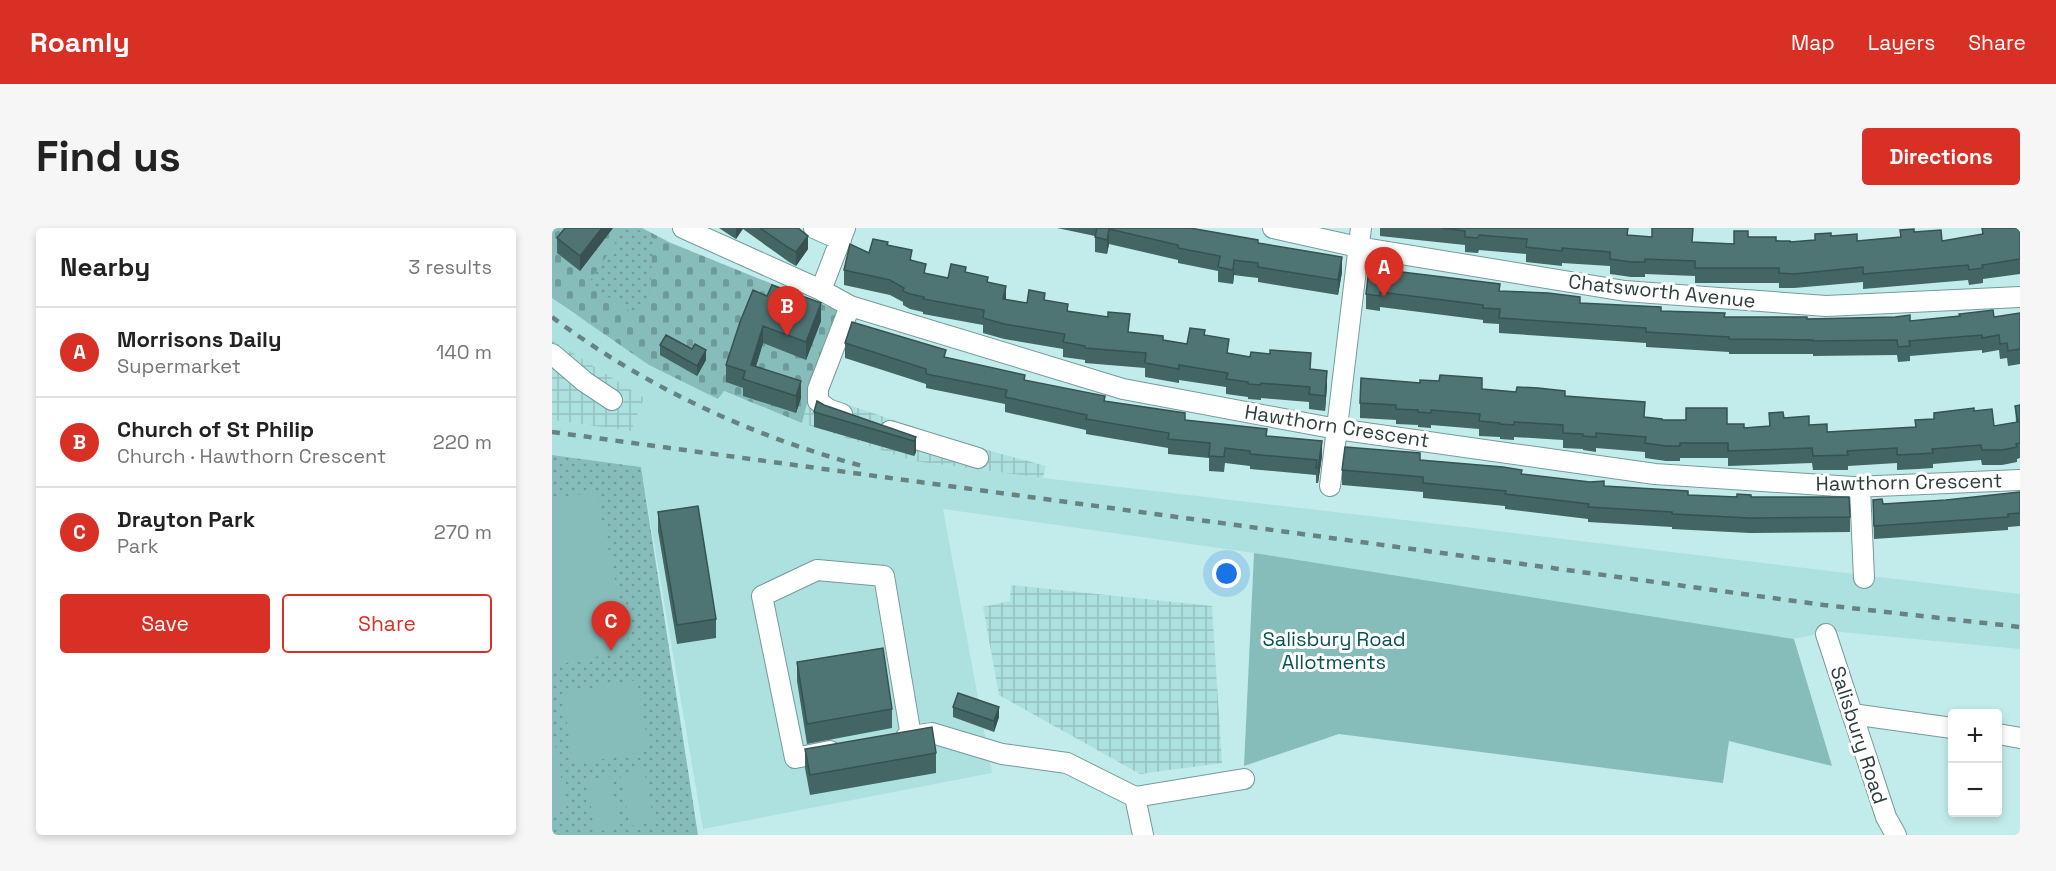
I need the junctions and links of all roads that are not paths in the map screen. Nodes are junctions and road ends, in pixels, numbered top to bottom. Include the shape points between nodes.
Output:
1 (683, 228) edge
2 (814, 228) edge
3 (1273, 228) edge
4 (843, 234) edge
5 (1359, 238) edge
6 (821, 290) junction
7 (2020, 297) edge
8 (850, 306) junction
9 (552, 354) edge
10 (612, 400) dead end
11 (1337, 429) junction
12 (978, 458) dead end
13 (2020, 480) edge
14 (1330, 486) dead end
15 (1860, 487) junction
16 (1864, 578) dead end
17 (1826, 633) dead end
18 (1852, 714) junction
19 (1948, 727) edge
20 (2002, 735) edge
21 (911, 736) junction
22 (2020, 738) edge
23 (888, 741) edge
24 (853, 747) edge
25 (1244, 779) dead end
26 (1135, 797) junction
27 (1143, 835) edge
28 (1896, 835) edge

1 - 6 street, Hawthorn Crescent
2 - 4 street
3 - 5 street, Chatsworth Avenue
4 - 6 street
5 - 7 street, Chatsworth Avenue via 1625,291 1826,306
5 - 11 street
6 - 8 street, Hawthorn Crescent
8 - 11 street, Hawthorn Crescent via 1123,388
8 - 12 street via 818,389 818,401 828,409 867,423
9 - 10 street
11 - 14 street
11 - 15 street, Hawthorn Crescent via 1655,474
13 - 15 street, Hawthorn Crescent
15 - 16 street
17 - 18 street, Salisbury Road
18 - 19 street
18 - 28 street, Salisbury Road via 1886,817
20 - 22 street
21 - 23 street
21 - 24 street via 884,576 817,570 762,596 795,758
21 - 26 street via 932,733 1002,754 1067,763
25 - 26 street
26 - 27 street

